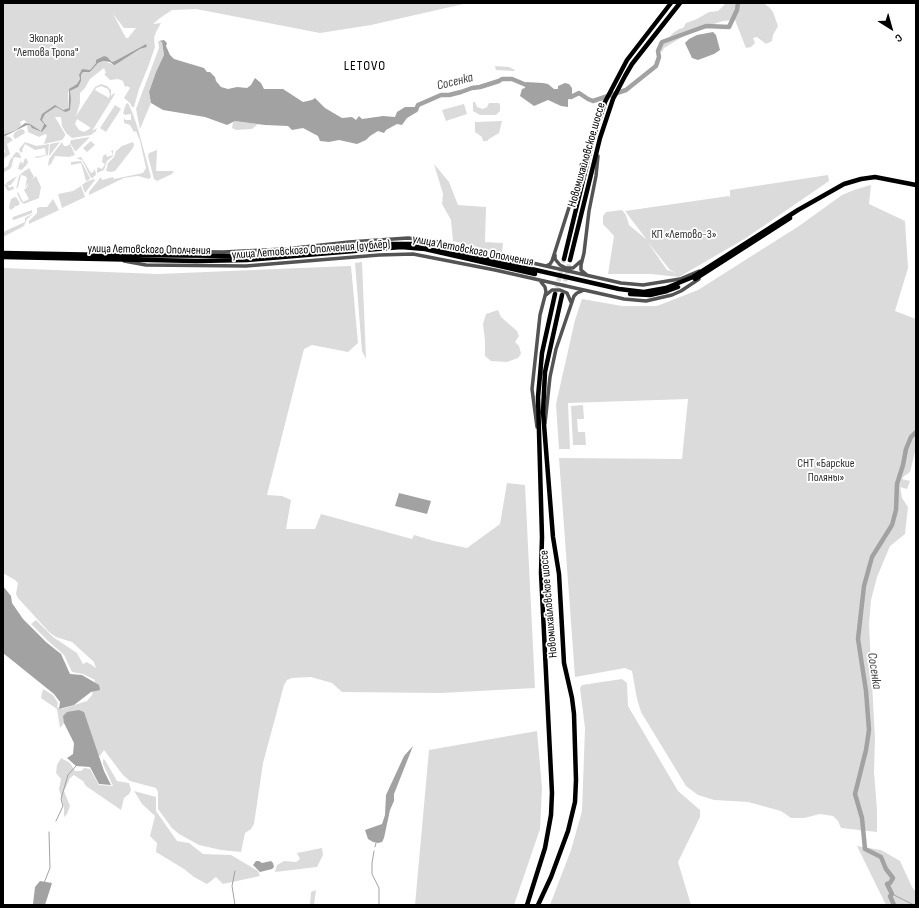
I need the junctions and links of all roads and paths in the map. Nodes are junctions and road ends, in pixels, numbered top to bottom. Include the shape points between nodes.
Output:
1 (671, 3) edge
2 (680, 3) edge
3 (600, 138) junction
4 (593, 139) junction
5 (916, 185) edge
6 (453, 245) junction
7 (145, 251) junction
8 (3, 253) edge
9 (555, 254) junction
10 (111, 256) junction
11 (3, 257) edge
12 (142, 258) junction
13 (480, 258) junction
14 (508, 258) junction
15 (564, 259) tunnel mouth
16 (582, 259) junction
17 (117, 260) junction
18 (570, 260) tunnel mouth
19 (502, 264) junction
20 (146, 265) junction
21 (545, 266) junction
22 (709, 269) junction
23 (505, 273) junction
24 (590, 277) junction
25 (540, 281) junction
26 (643, 285) junction
27 (585, 291) junction
28 (650, 293) junction
29 (555, 294) tunnel mouth
30 (562, 295) tunnel mouth
31 (544, 296) junction
32 (646, 301) junction
33 (571, 305) junction
34 (538, 432) junction
35 (544, 432) junction
36 (527, 905) edge
37 (538, 905) edge

1 - 4 main road, Новомихайловское шоссе via 627,60 605,102
2 - 3 main road, Новомихайловское шоссе via 632,64 613,99
3 - 16 street
3 - 18 main road, Новомихайловское шоссе
4 - 9 street
4 - 15 main road, Новомихайловское шоссе
5 - 22 main road, улица Летовского Ополчения via 875,178 860,179 835,189
6 - 7 street, улица Летовского Ополчения (дублёр) via 396,238 285,249 223,252
6 - 13 street
6 - 14 street, улица Летовского Ополчения (дублёр)
7 - 10 street, улица Летовского Ополчения (дублёр)
7 - 12 street
8 - 10 main road, улица Летовского Ополчения
9 - 16 street via 557,262 566,268 573,268
9 - 21 street via 552,263
10 - 12 main road, улица Летовского Ополчения
11 - 17 main road, улица Летовского Ополчения
12 - 13 main road, улица Летовского Ополчения via 248,256 402,243 426,245
12 - 17 main road, улица Летовского Ополчения
12 - 19 main road, улица Летовского Ополчения via 247,260 401,247 425,249
12 - 20 street
13 - 19 main road, улица Летовского Ополчения
14 - 19 street
14 - 21 street, улица Летовского Ополчения (дублёр)
16 - 24 street via 580,268
17 - 20 street, улица Летовского Ополчения (дублёр)
19 - 23 street
19 - 28 main road, улица Летовского Ополчения via 617,292 639,295
20 - 23 street, улица Летовского Ополчения (дублёр) via 246,266 414,254
21 - 24 street, улица Летовского Ополчения (дублёр)
22 - 26 street, улица Летовского Ополчения (дублёр) via 680,279
22 - 28 main road, улица Летовского Ополчения via 680,283
22 - 32 street, улица Летовского Ополчения (дублёр) via 681,291 664,298
23 - 25 street, улица Летовского Ополчения (дублёр)
24 - 26 street, улица Летовского Ополчения (дублёр)
25 - 27 street, улица Летовского Ополчения (дублёр)
25 - 31 street via 545,287
26 - 28 street via 649,288
27 - 32 street, улица Летовского Ополчения (дублёр)
27 - 33 street via 575,294
28 - 32 street
29 - 34 main road, Новомихайловское шоссе via 539,371
30 - 35 main road, Новомихайловское шоссе via 545,372
31 - 33 street via 552,290 560,290 567,293
31 - 34 street via 532,389
33 - 35 street via 550,376
34 - 36 main road, Новомихайловское шоссе via 541,573 552,793 545,848
35 - 37 main road, Новомихайловское шоссе via 553,537 559,574 564,663 574,714 576,780 568,831

